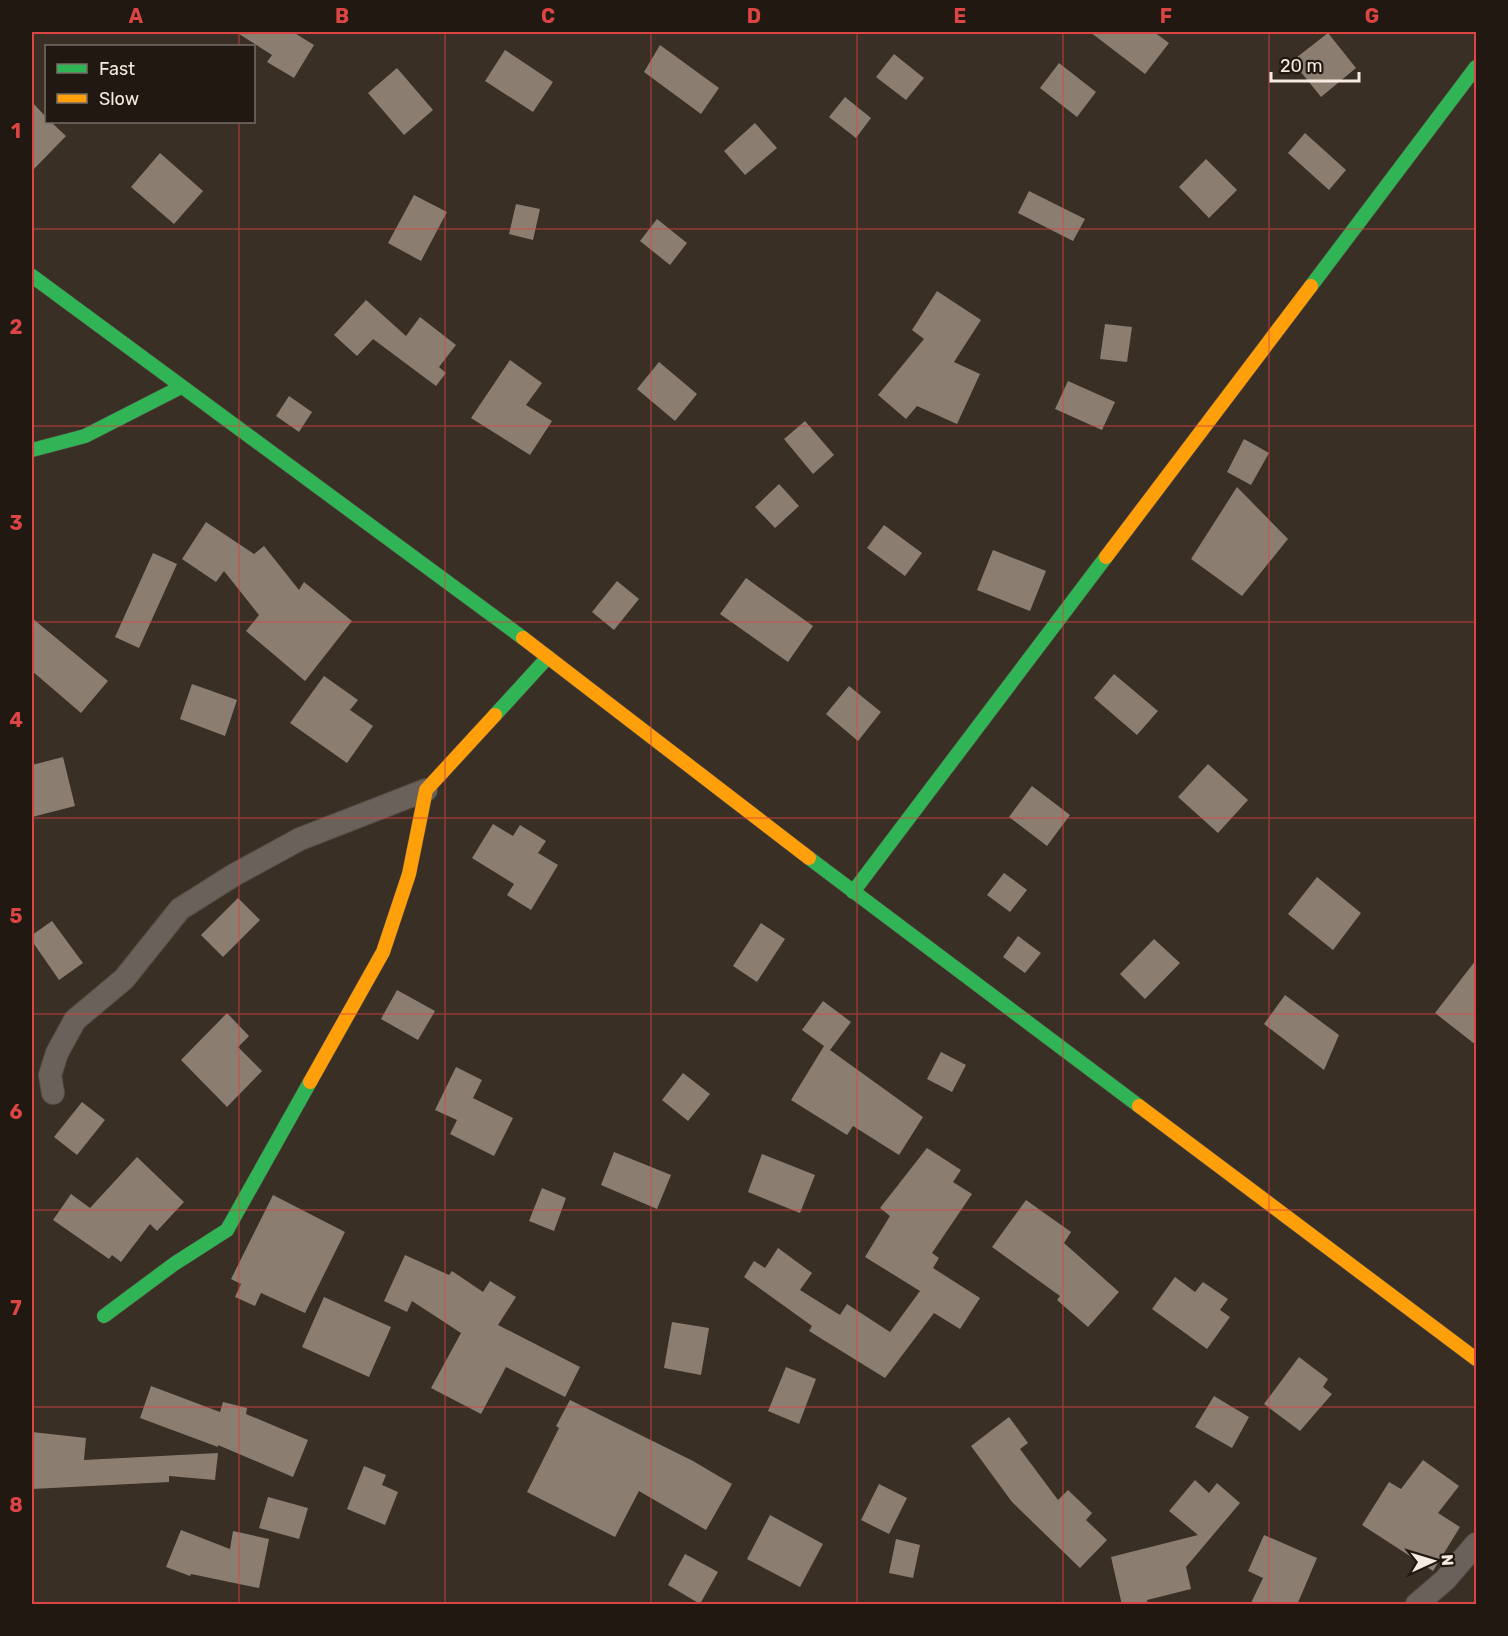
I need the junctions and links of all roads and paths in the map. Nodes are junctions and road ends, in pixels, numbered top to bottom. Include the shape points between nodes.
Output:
1 (1476, 67) edge
2 (32, 276) edge
3 (181, 387) junction
4 (32, 450) edge
5 (548, 657) junction
6 (426, 790) junction
7 (853, 892) junction
8 (53, 1093) dead end
9 (104, 1316) dead end
10 (1476, 1359) edge
11 (1476, 1544) edge
12 (1417, 1605) edge

1 - 7 street
2 - 3 street
3 - 4 street via 85,436
3 - 5 street
5 - 6 street
5 - 7 street
6 - 8 street via 300,840 180,909 124,979 75,1020 50,1075
6 - 9 street via 409,874 383,952 226,1230
7 - 10 street
11 - 12 street

